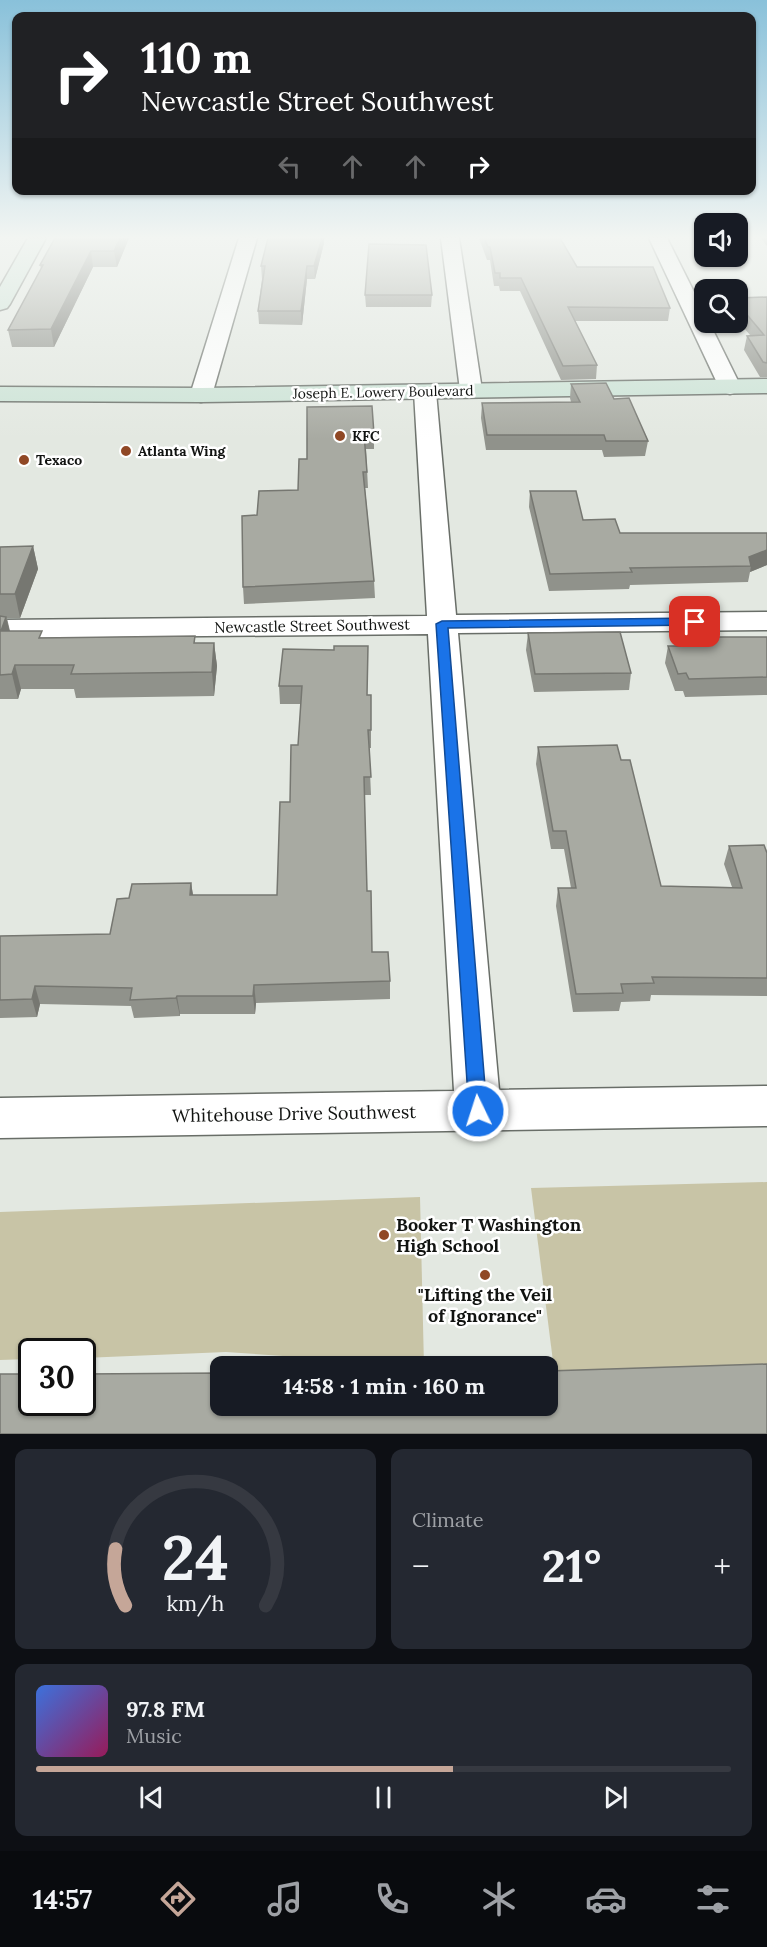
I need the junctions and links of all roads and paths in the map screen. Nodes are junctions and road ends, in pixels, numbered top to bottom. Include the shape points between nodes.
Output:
1 (228, 305) edge
2 (459, 305) edge
3 (690, 305) edge
4 (767, 386) edge
5 (730, 387) junction
6 (471, 390) junction
7 (425, 392) junction
8 (0, 394) edge
9 (201, 395) junction
10 (767, 621) edge
11 (442, 624) junction
12 (0, 629) edge
13 (767, 1106) edge
14 (478, 1111) junction
15 (0, 1118) edge

1 - 9 street
2 - 6 street
3 - 5 street
4 - 5 main road, Joseph E. Lowery Boulevard
5 - 6 main road, Joseph E. Lowery Boulevard
6 - 7 main road, Joseph E. Lowery Boulevard
7 - 9 main road, Joseph E. Lowery Boulevard
7 - 11 street
8 - 9 main road, Joseph E. Lowery Boulevard
10 - 11 street, Newcastle Street Southwest
11 - 12 street, Newcastle Street Southwest
11 - 14 street
13 - 14 street, Whitehouse Drive Southwest
14 - 15 street, Whitehouse Drive Southwest

